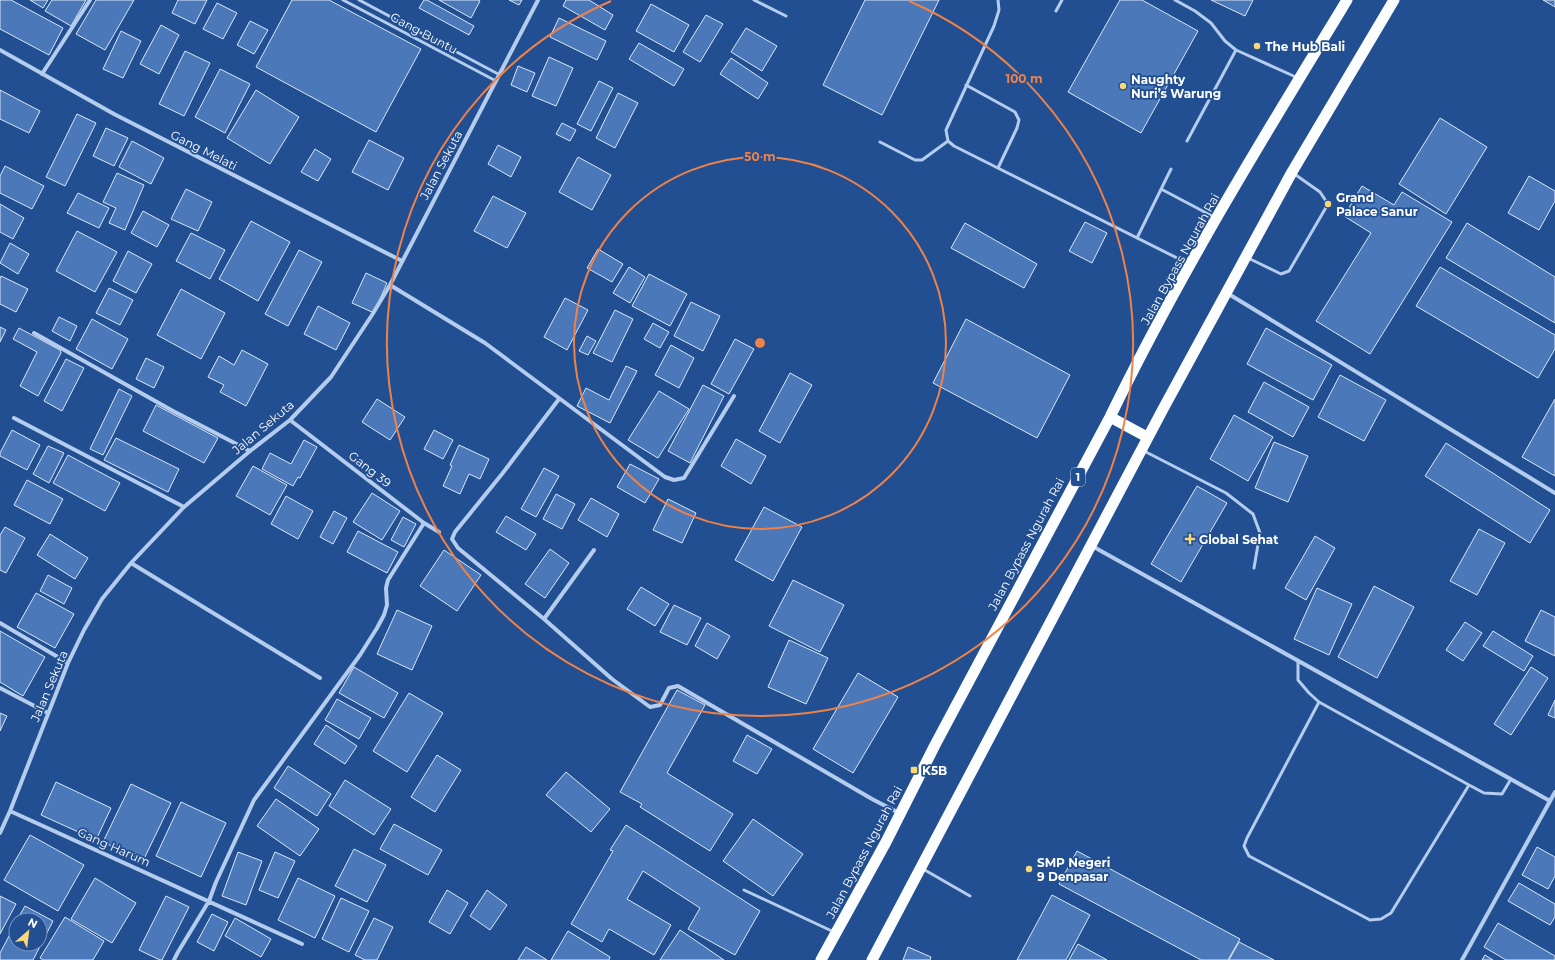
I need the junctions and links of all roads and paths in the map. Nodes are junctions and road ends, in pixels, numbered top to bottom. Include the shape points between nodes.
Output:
1 (90, 0) edge
2 (343, 0) edge
3 (359, 0) edge
4 (538, 0) edge
5 (754, 0) edge
6 (998, 0) edge
7 (1062, 0) edge
8 (1175, 0) edge
9 (1347, 0) edge
10 (1394, 0) edge
11 (1056, 11) dead end
12 (786, 16) dead end
13 (0, 50) edge
14 (1236, 50) junction
15 (42, 74) junction
16 (500, 75) junction
17 (1300, 78) junction
18 (496, 82) junction
19 (966, 85) junction
20 (948, 140) junction
21 (1187, 141) dead end
22 (880, 142) dead end
23 (998, 168) junction
24 (1171, 170) dead end
25 (1292, 172) junction
26 (1161, 189) junction
27 (1217, 218) junction
28 (1137, 238) junction
29 (1246, 257) junction
30 (402, 261) junction
31 (1191, 264) junction
32 (390, 285) junction
33 (1226, 293) junction
34 (34, 333) dead end
35 (734, 396) dead end
36 (559, 399) junction
37 (1110, 417) junction
38 (14, 418) dead end
39 (290, 420) junction
40 (1147, 438) junction
41 (1141, 449) junction
42 (250, 450) junction
43 (1555, 493) edge
44 (184, 507) junction
45 (424, 523) junction
46 (438, 532) dead end
47 (1090, 545) junction
48 (594, 550) dead end
49 (131, 563) junction
50 (1254, 568) dead end
51 (544, 619) junction
52 (0, 623) edge
53 (1298, 661) junction
54 (68, 664) junction
55 (320, 678) dead end
56 (0, 688) edge
57 (1320, 702) junction
58 (48, 713) junction
59 (1511, 779) junction
60 (1469, 785) junction
61 (1555, 792) edge
62 (1550, 800) junction
63 (10, 811) junction
64 (901, 814) junction
65 (0, 833) edge
66 (921, 868) junction
67 (744, 890) dead end
68 (970, 896) dead end
69 (209, 901) junction
70 (835, 933) junction
71 (302, 944) dead end
72 (174, 960) edge
73 (821, 960) edge
74 (872, 960) edge
75 (1462, 960) edge

1 - 15 street
2 - 18 lane, Gang Buntu
3 - 16 lane
4 - 16 street, Jalan Sekuta
5 - 12 lane
6 - 19 lane via 999,10 994,26
7 - 11 lane
8 - 14 lane via 1211,23
9 - 17 highway, Jalan Bypass Ngurah Rai / 1
10 - 25 highway
13 - 15 street, Gang Melati
14 - 17 lane
14 - 21 lane
15 - 30 street, Gang Melati via 149,132
16 - 18 street, Jalan Sekuta
17 - 27 highway, Jalan Bypass Ngurah Rai / 1
18 - 30 street, Jalan Sekuta
19 - 20 lane via 946,130
19 - 23 lane via 1015,112 1019,120
20 - 22 lane via 922,160 915,160
20 - 23 lane via 954,146
23 - 28 lane
24 - 26 lane
25 - 29 highway
25 - 29 lane via 1320,192 1328,204 1289,271 1281,274
26 - 27 lane
26 - 28 lane
27 - 31 highway, Jalan Bypass Ngurah Rai / 1
28 - 31 lane
29 - 33 highway
30 - 32 street, Jalan Sekuta
31 - 37 highway, Jalan Bypass Ngurah Rai / 1 via 1134,366
32 - 36 street via 485,343
32 - 39 street, Jalan Sekuta via 331,377
33 - 40 highway
33 - 43 street
34 - 42 street
35 - 36 street via 684,478 674,480 665,477
36 - 51 street via 454,532 452,539 458,548
37 - 40 highway
37 - 64 highway, Jalan Bypass Ngurah Rai / 1 via 1022,579
38 - 44 street
39 - 42 street, Jalan Sekuta
39 - 45 street, Gang 39
40 - 41 highway
41 - 47 highway
41 - 50 lane via 1226,493 1253,514 1260,533
42 - 44 street, Jalan Sekuta
44 - 49 street, Jalan Sekuta
45 - 46 street, Gang 39
45 - 69 street via 388,580 388,605 377,628 356,661 254,800
47 - 53 street
47 - 66 highway
48 - 51 street
49 - 54 street, Jalan Sekuta via 102,599
49 - 55 street
51 - 64 street via 612,679 650,707 660,705 669,688 678,686
52 - 54 street
53 - 57 lane via 1298,680
53 - 59 street
54 - 58 street, Jalan Sekuta
56 - 58 street
57 - 60 lane
57 - 60 lane via 1247,838 1244,846 1249,856 1370,920 1381,919 1391,913
58 - 63 street, Jalan Sekuta
59 - 60 lane via 1502,794 1484,793
59 - 62 street
61 - 62 street
62 - 75 street
63 - 65 street, Jalan Sekuta
63 - 69 street, Gang Harum
64 - 70 highway, Jalan Bypass Ngurah Rai / 1
66 - 68 lane
66 - 74 highway
67 - 70 lane
69 - 71 street, Gang Harum
69 - 72 street
70 - 73 highway, Jalan Bypass Ngurah Rai / 1

